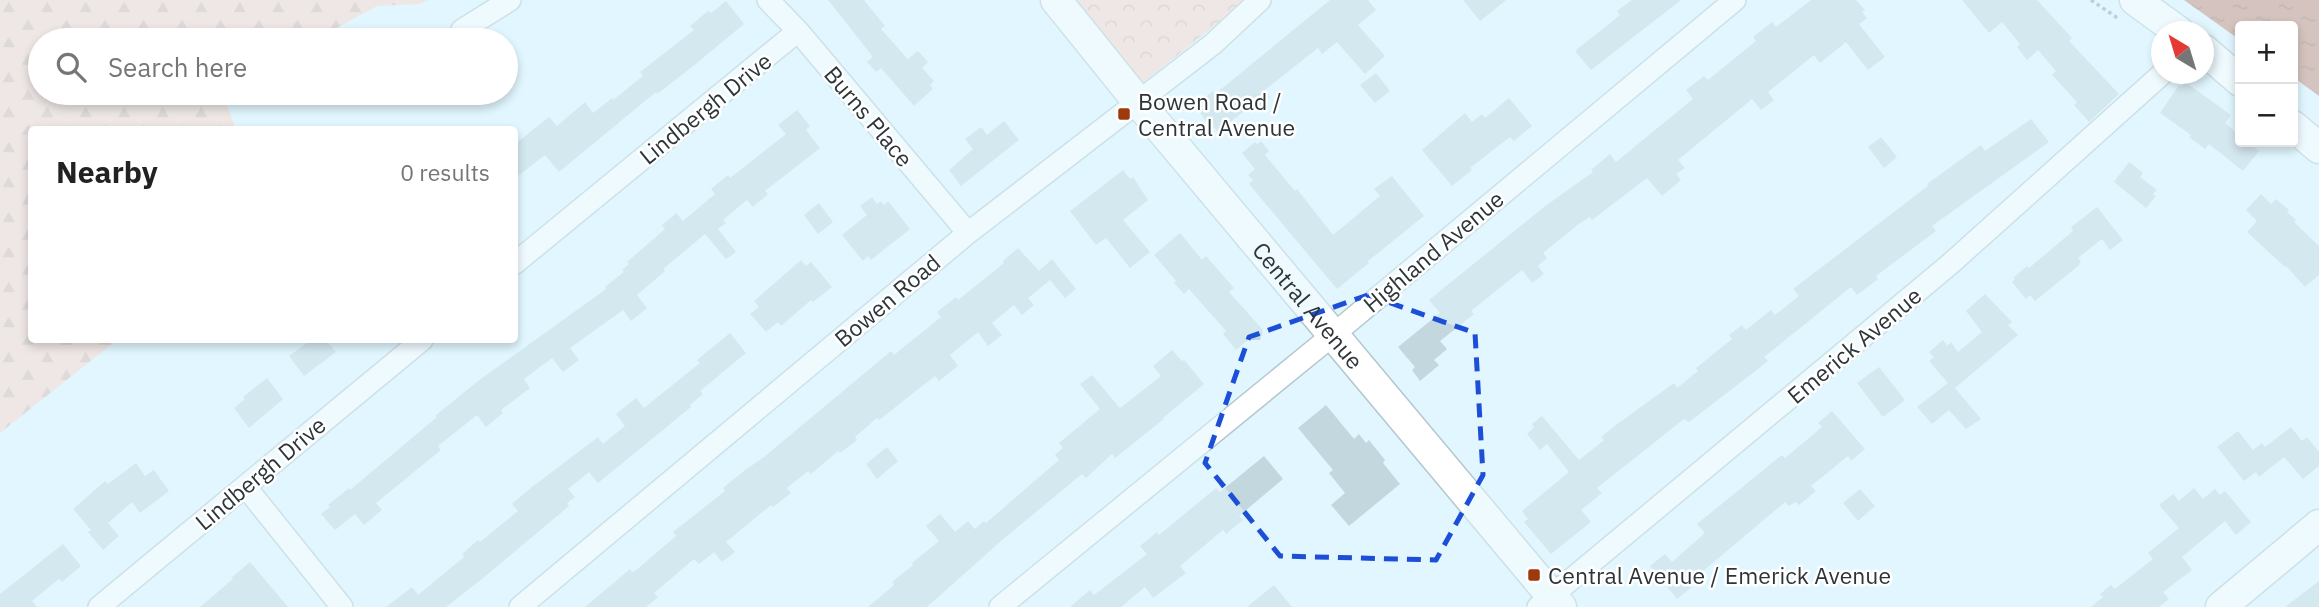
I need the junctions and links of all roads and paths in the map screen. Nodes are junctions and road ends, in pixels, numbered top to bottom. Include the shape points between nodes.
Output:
1 (510, 0) edge
2 (768, 0) edge
3 (1056, 0) edge
4 (1260, 0) edge
5 (1735, 0) edge
6 (2135, 0) edge
7 (2164, 21) edge
8 (465, 28) edge
9 (798, 31) junction
10 (2214, 59) edge
11 (2235, 77) edge
12 (2151, 84) edge
13 (1139, 103) junction
14 (2298, 130) edge
15 (2319, 148) edge
16 (968, 233) junction
17 (518, 261) edge
18 (1334, 334) junction
19 (418, 343) edge
20 (244, 486) junction
21 (2319, 525) edge
22 (1550, 603) edge
23 (99, 607) edge
24 (342, 607) edge
25 (520, 607) edge
26 (1000, 607) edge
27 (2221, 607) edge

1 - 8 street
2 - 9 street, Burns Place
3 - 13 main road, Central Avenue
4 - 13 street, Bowen Road
5 - 18 street, Highland Avenue
6 - 7 main road
9 - 16 street, Burns Place
9 - 17 street, Lindbergh Drive
10 - 11 main road
12 - 22 street, Emerick Avenue via 1950,265
13 - 16 street, Bowen Road
13 - 18 main road, Central Avenue
14 - 15 main road
16 - 25 street, Bowen Road
18 - 22 main road, Central Avenue
18 - 26 street, Highland Avenue
19 - 20 street, Lindbergh Drive
20 - 23 street, Lindbergh Drive
20 - 24 street
21 - 27 main road

